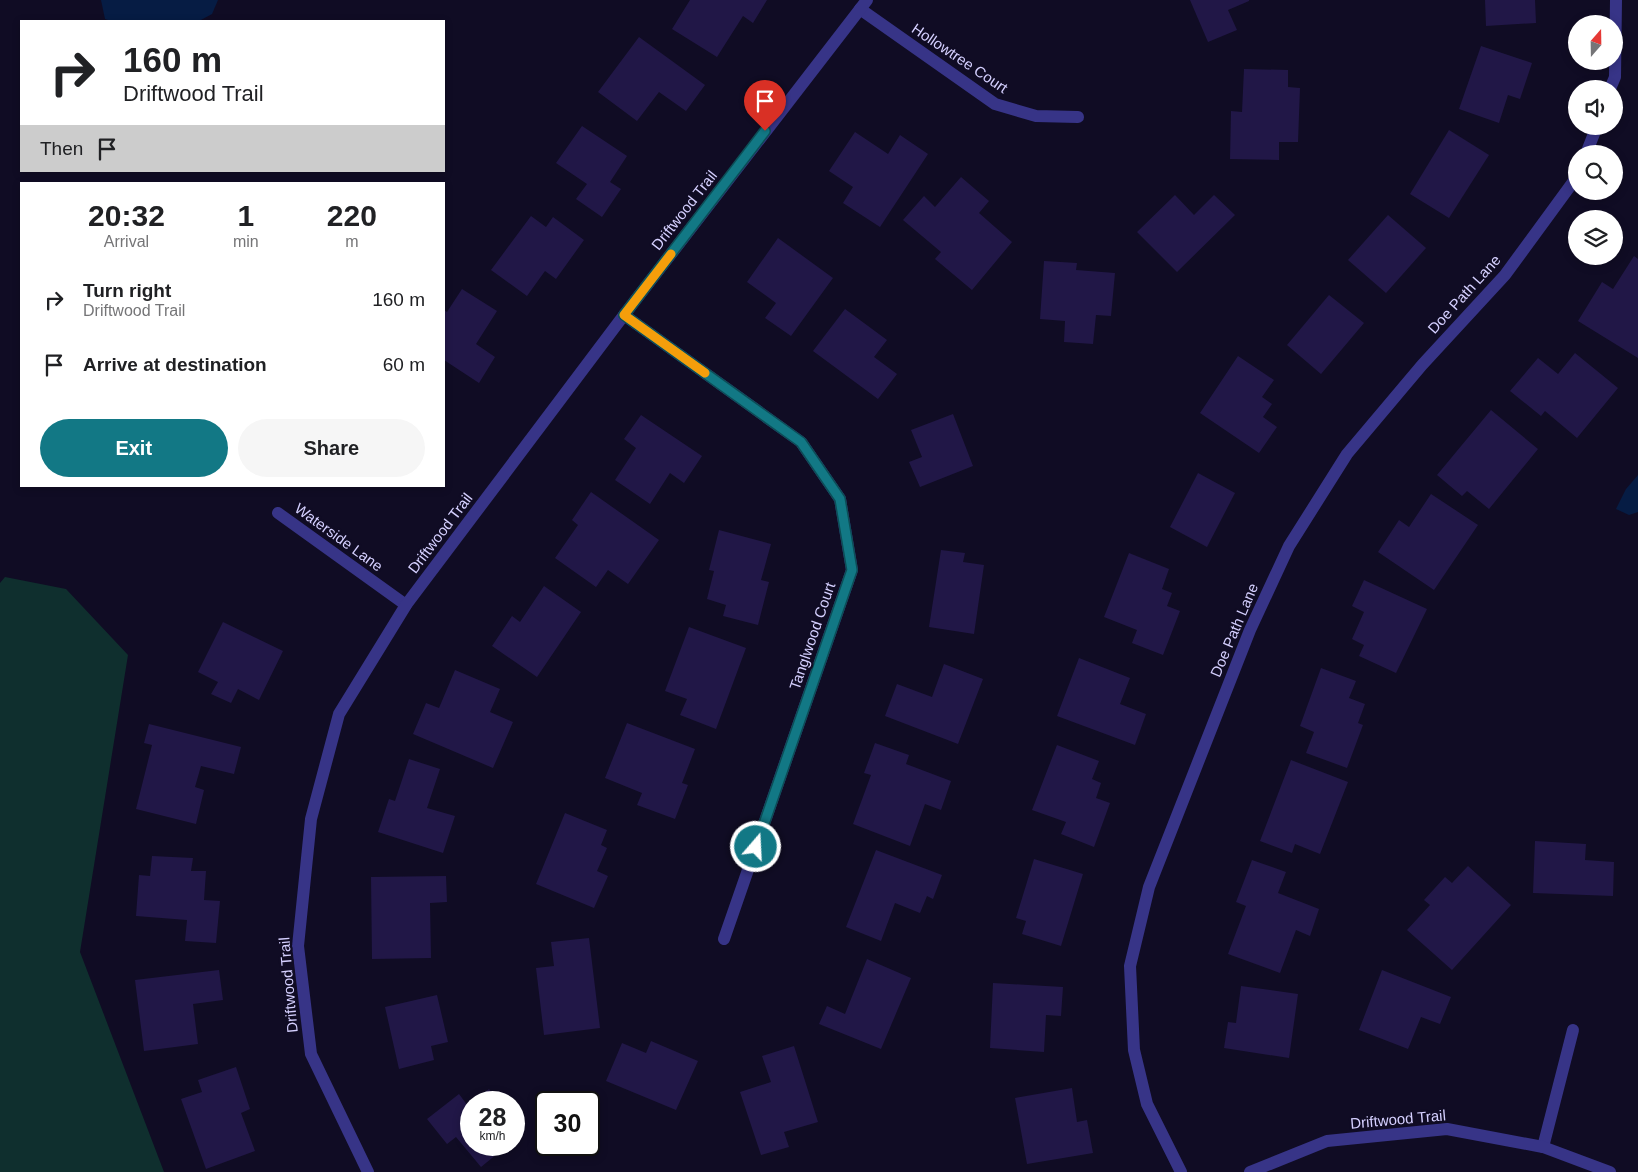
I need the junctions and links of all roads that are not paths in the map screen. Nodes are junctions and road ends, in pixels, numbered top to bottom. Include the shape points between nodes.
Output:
1 (1616, 0) edge
2 (863, 4) edge
3 (1613, 80) edge
4 (1078, 117) dead end
5 (1568, 189) edge
6 (624, 315) junction
7 (278, 513) dead end
8 (406, 605) junction
9 (724, 939) dead end
10 (1573, 1030) dead end
11 (1543, 1147) junction
12 (368, 1172) edge
13 (1181, 1172) edge
14 (1250, 1172) edge
15 (1610, 1172) edge

1 - 3 street
2 - 4 street, Hollowtree Court via 995,104 1036,116
2 - 6 street, Driftwood Trail
5 - 13 street, Doe Path Lane via 1505,275 1422,365 1347,454 1289,546 1250,630 1149,887 1130,966 1134,1050 1147,1104
6 - 8 street, Driftwood Trail
6 - 9 street, Tanglwood Court via 801,442 840,499 852,570
7 - 8 street, Waterside Lane
8 - 12 street, Driftwood Trail via 339,714 311,819 298,946 311,1054
10 - 11 street
11 - 14 street, Driftwood Trail via 1447,1129 1327,1141
11 - 15 street, Driftwood Trail

